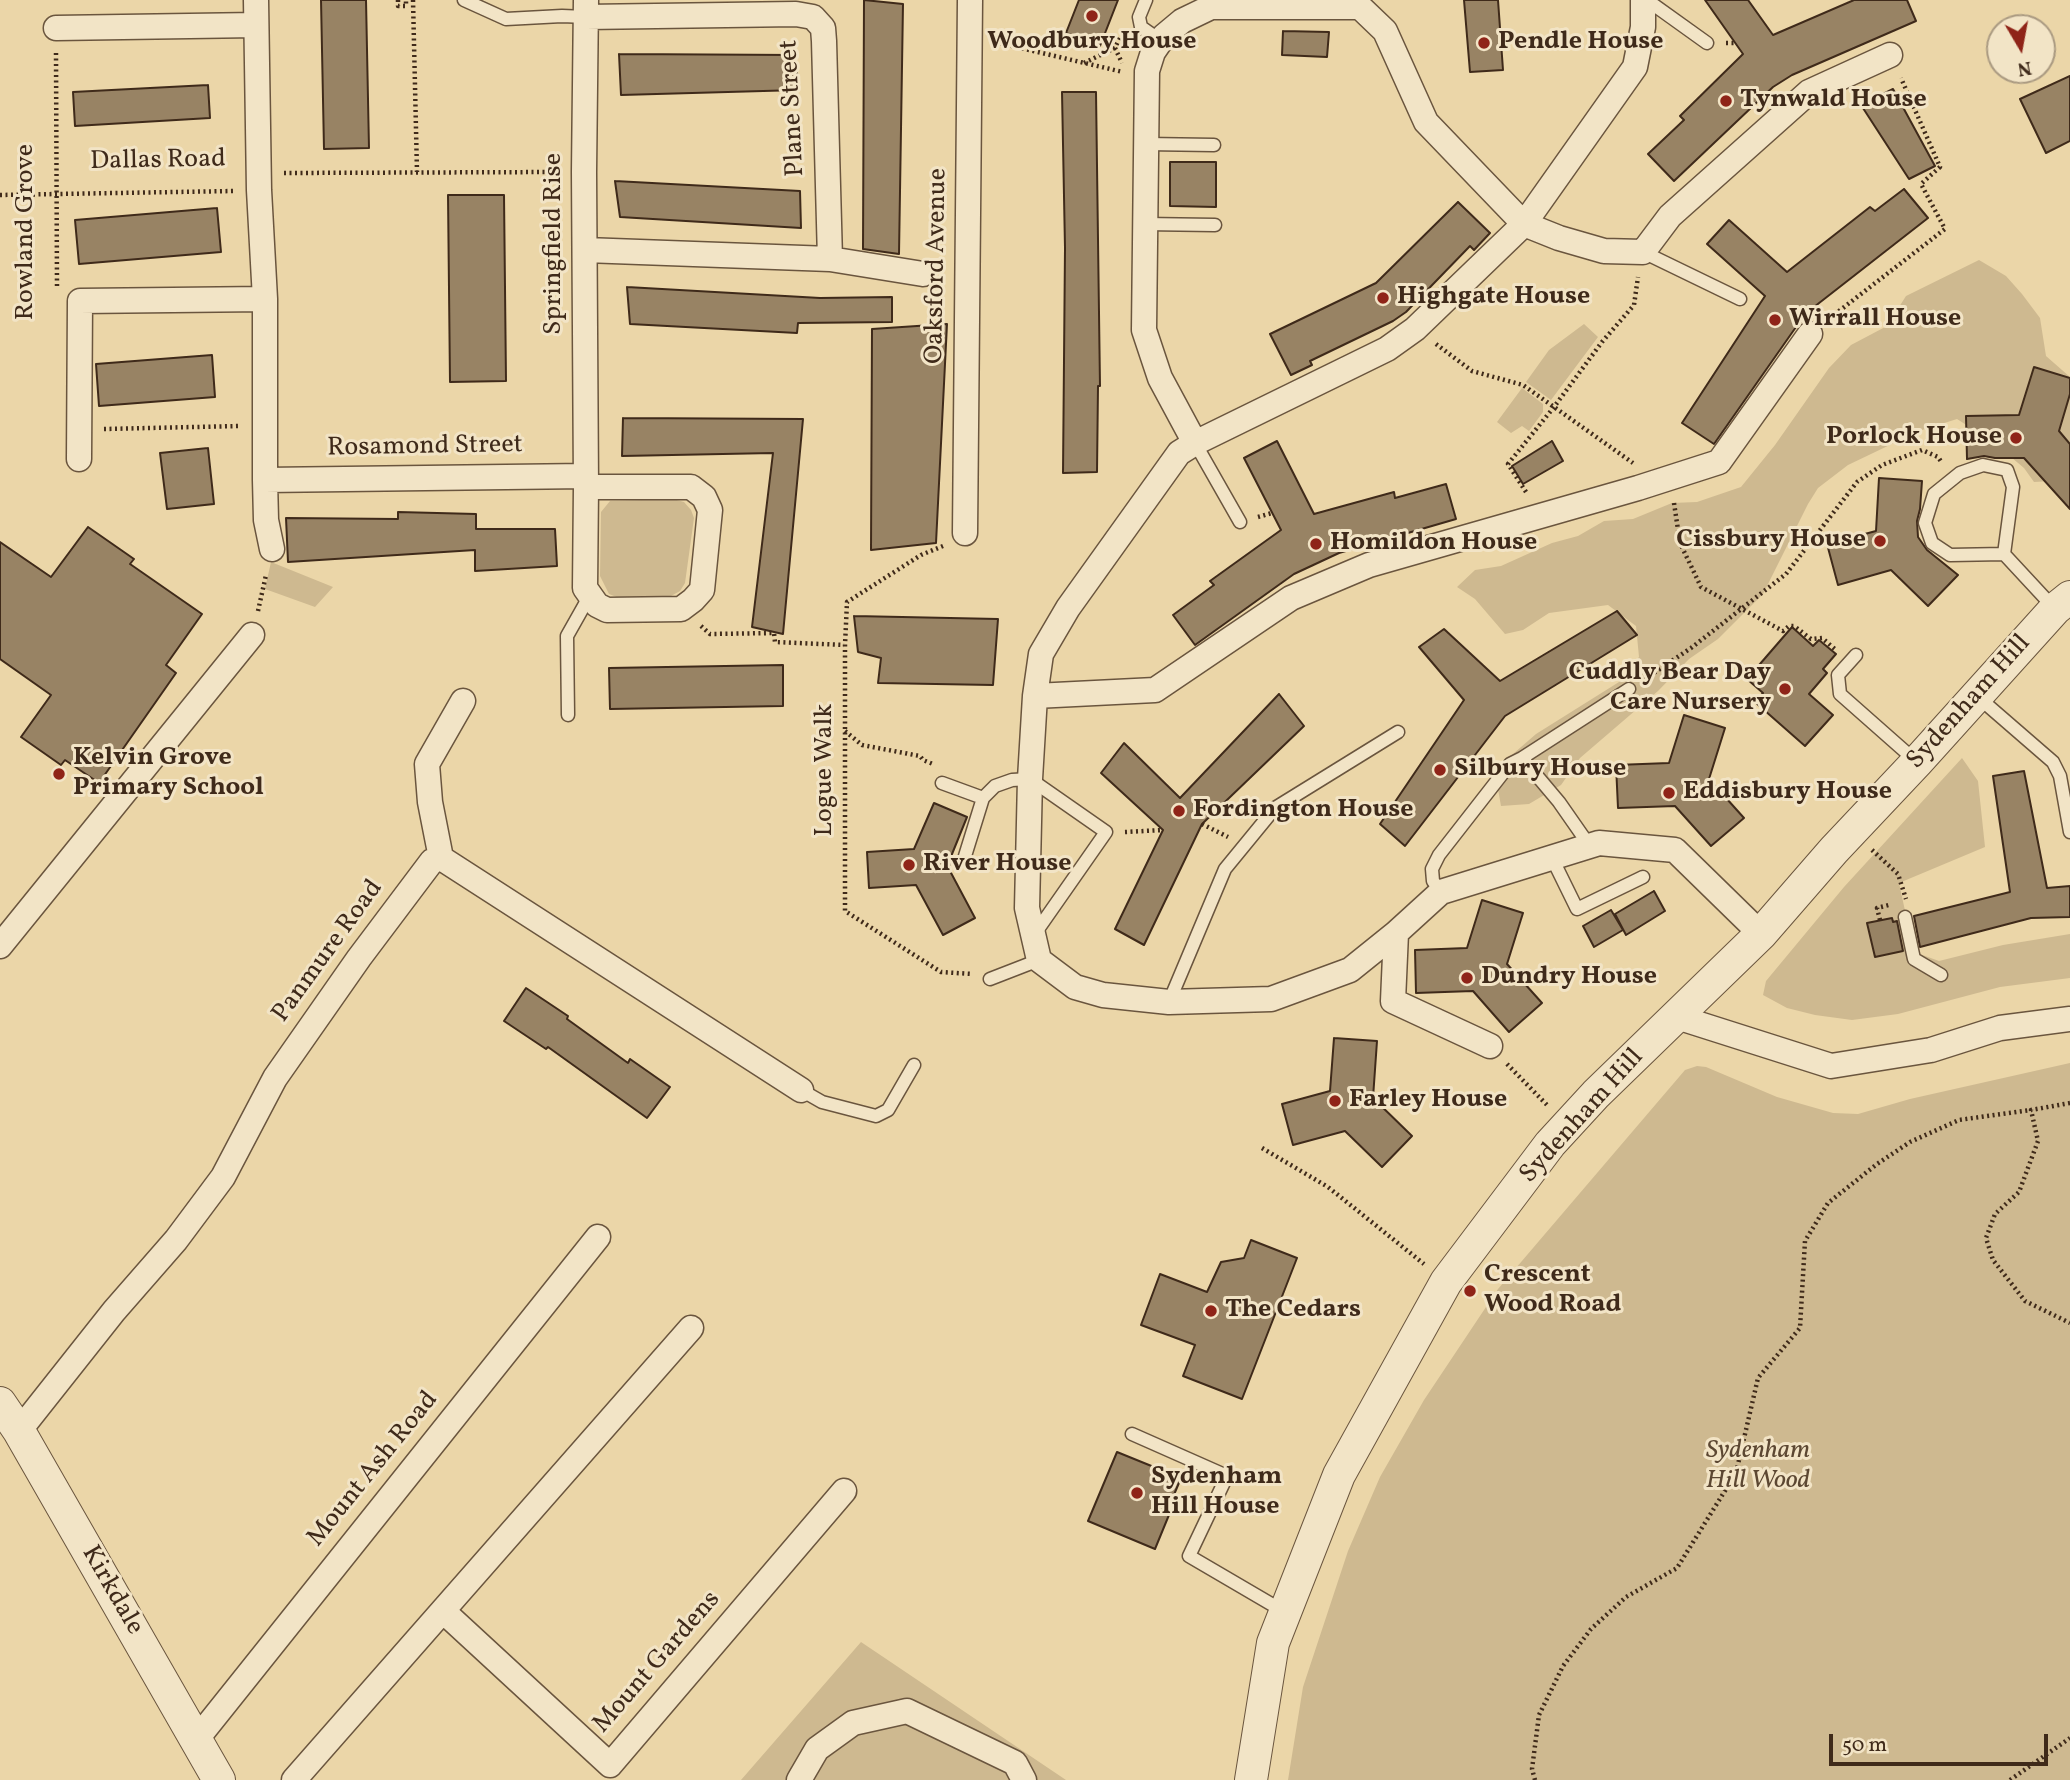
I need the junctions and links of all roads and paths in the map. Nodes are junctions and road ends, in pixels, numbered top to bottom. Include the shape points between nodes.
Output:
1 (256, 0) edge
2 (398, 0) edge
3 (406, 0) edge
4 (414, 0) edge
5 (464, 0) edge
6 (970, 0) edge
7 (1146, 0) edge
8 (1645, 0) edge
9 (1205, 4) edge
10 (586, 9) edge
11 (1140, 21) junction
12 (256, 26) junction
13 (56, 28) joint
14 (971, 36) junction
15 (1161, 41) junction
16 (1707, 43) dead end
17 (1115, 48) junction
18 (1890, 55) joint
19 (1084, 63) junction
20 (1146, 144) junction
21 (1214, 145) dead end
22 (417, 172) junction
23 (584, 172) junction
24 (259, 182) junction
25 (57, 193) junction
26 (0, 195) edge
27 (1524, 223) junction
28 (1144, 224) junction
29 (1215, 225) dead end
30 (585, 250) junction
31 (1643, 252) junction
32 (830, 258) junction
33 (923, 274) dead end
34 (265, 299) junction
35 (1740, 299) dead end
36 (69, 302) junction
37 (1415, 329) junction
38 (1810, 334) joint
39 (1554, 407) junction
40 (264, 426) junction
41 (79, 429) junction
42 (1195, 443) junction
43 (1937, 457) dead end
44 (79, 459) dead end
45 (265, 480) junction
46 (586, 481) junction
47 (1660, 481) junction
48 (1526, 520) junction
49 (1240, 522) dead end
50 (965, 533) joint
51 (272, 549) joint
52 (2004, 554) junction
53 (589, 597) junction
54 (2063, 603) edge
55 (1740, 608) junction
56 (681, 609) junction
57 (252, 635) joint
58 (845, 645) junction
59 (1853, 659) joint
60 (1629, 689) joint
61 (1035, 696) junction
62 (1978, 696) junction
63 (463, 701) dead end
64 (568, 715) dead end
65 (845, 731) junction
66 (1398, 732) dead end
67 (1522, 758) junction
68 (1917, 762) junction
69 (1030, 779) junction
70 (945, 784) joint
71 (983, 798) junction
72 (1163, 830) dead end
73 (1106, 832) junction
74 (2070, 832) edge
75 (1589, 845) junction
76 (1870, 848) dead end
77 (965, 856) dead end
78 (1551, 856) junction
79 (441, 858) junction
80 (1643, 877) dead end
81 (1441, 892) junction
82 (1877, 908) dead end
83 (1906, 911) joint
84 (1880, 920) dead end
85 (1396, 933) junction
86 (1761, 934) junction
87 (0, 946) edge
88 (1036, 948) junction
89 (1941, 975) dead end
90 (990, 979) joint
91 (1169, 1002) junction
92 (1677, 1017) junction
93 (2070, 1019) edge
94 (1490, 1046) joint
95 (914, 1065) dead end
96 (801, 1090) joint
97 (2070, 1102) edge
98 (2031, 1110) junction
99 (1567, 1126) junction
100 (1262, 1148) dead end
101 (598, 1237) dead end
102 (1446, 1282) junction
103 (2070, 1323) edge
104 (691, 1328) dead end
105 (0, 1403) edge
106 (19, 1431) junction
107 (1132, 1434) dead end
108 (845, 1491) dead end
109 (443, 1611) junction
110 (1286, 1612) junction
111 (2070, 1738) edge
112 (196, 1740) junction
113 (219, 1780) edge
114 (294, 1780) edge
115 (799, 1780) edge
116 (1024, 1780) edge
117 (1251, 1780) edge
118 (1535, 1780) edge
119 (2010, 1780) edge

1 - 12 street, Dallas Road
2 - 3 path via 398,6 406,6
4 - 22 path
5 - 10 lane via 506,19 562,16
6 - 14 street, Oaksford Avenue
7 - 11 lane
8 - 16 lane
8 - 27 street via 1635,67
9 - 15 street
9 - 27 street via 1360,7 1385,31 1426,122
10 - 23 street, Springfield Rise
10 - 32 street, Plane Street via 813,17 823,28 824,41
11 - 15 lane via 1141,27
11 - 17 path via 1120,35
12 - 13 street
12 - 24 street, Dallas Road
13 - 25 path, Rowland Grove
14 - 19 path
14 - 50 street, Oaksford Avenue
15 - 20 street via 1147,71
17 - 19 path
17 - 19 path via 1127,73
18 - 31 street via 1809,92 1670,216
18 - 38 path via 1941,167 1921,184 1945,229
20 - 21 lane
20 - 28 street
22 - 23 path
22 - 24 path
23 - 30 street, Springfield Rise
24 - 25 path, Dallas Road
24 - 34 street, Dallas Road
25 - 26 path, Dallas Road
25 - 36 path, Rowland Grove
27 - 31 street via 1604,251
27 - 37 street
28 - 29 lane
28 - 42 street via 1144,330 1160,377
30 - 32 street
30 - 46 street, Springfield Rise
31 - 35 lane
31 - 39 path via 1634,305
32 - 33 street
34 - 36 street
34 - 40 street, Dallas Road
36 - 41 street
37 - 39 path via 1472,371 1523,384
37 - 42 street via 1387,349
38 - 47 street via 1719,462
39 - 47 path
39 - 48 path via 1508,464 1528,496
40 - 41 path
40 - 45 street, Dallas Road
41 - 44 street
42 - 49 lane
42 - 61 street via 1179,453 1051,633 1041,654
43 - 55 path via 1922,450 1882,465 1857,482 1786,574
45 - 46 street, Rosamond Street
45 - 51 street, Dallas Road
46 - 53 street via 585,588
46 - 56 street, Rosamond Street via 691,487 704,497 710,510 702,590
47 - 48 street
47 - 55 path via 1672,488 1680,543 1701,587
48 - 61 street via 1369,565 1291,598 1155,690
50 - 58 path, Logue Walk via 921,555 847,603
51 - 57 path
52 - 52 lane via 2013,487 2007,470 1983,465 1960,473 1934,494 1925,523 1932,543 1950,555
52 - 54 lane
53 - 56 street via 607,610
53 - 64 lane via 567,636
54 - 62 street, Sydenham Hill
55 - 59 path via 1783,631 1794,626 1811,639 1822,638
55 - 60 path
56 - 58 path via 710,634 774,633 775,642
57 - 87 street
58 - 65 path, Logue Walk
59 - 68 lane via 1838,675 1840,694
60 - 67 lane
61 - 69 street
62 - 68 street, Sydenham Hill
62 - 74 lane via 2053,762
63 - 79 street via 427,764
65 - 70 path via 863,745 920,755 945,769
65 - 90 path, Logue Walk via 845,911 942,972 980,974
66 - 91 lane via 1275,808 1225,869
67 - 75 lane
67 - 81 lane via 1510,764 1439,856 1432,869
68 - 86 street, Sydenham Hill
69 - 71 lane via 995,786
69 - 73 lane
69 - 88 street via 1027,908
70 - 71 lane
71 - 77 lane
72 - 73 path
73 - 88 lane
75 - 78 street
75 - 86 street via 1675,850
76 - 83 path via 1898,874
78 - 80 lane via 1577,909
78 - 81 street
79 - 96 street
79 - 106 street, Panmure Road via 432,861 359,958 283,1068 223,1177
81 - 85 street
82 - 84 path
83 - 89 lane via 1914,959
85 - 91 street via 1350,970 1271,999
85 - 94 street via 1393,1001
86 - 92 street, Sydenham Hill
88 - 90 lane
88 - 91 street via 1075,987
92 - 93 street via 1831,1066 1931,1051 2000,1028
92 - 99 street, Sydenham Hill
94 - 99 path
95 - 96 lane via 888,1110 876,1116 822,1102
97 - 98 path
98 - 103 path via 2038,1141 2019,1192 1995,1214 1986,1238 1993,1260 2025,1301
98 - 118 path via 1959,1120 1910,1142 1828,1203 1805,1241 1800,1328 1758,1378 1736,1473 1677,1568 1626,1597 1591,1629 1563,1666 1539,1715 1532,1769
99 - 102 street, Sydenham Hill
100 - 102 path via 1328,1187
101 - 112 street, Mount Ash Road
102 - 110 street, Sydenham Hill via 1339,1475
104 - 109 street
105 - 106 street, Kirkdale
106 - 112 street, Kirkdale
107 - 110 lane via 1227,1476 1189,1556
108 - 109 street, Mount Gardens via 610,1765
109 - 114 street
110 - 117 street, Sydenham Hill via 1273,1643
111 - 119 path
112 - 113 street, Kirkdale
115 - 116 street via 817,1749 853,1723 907,1711 1015,1763

